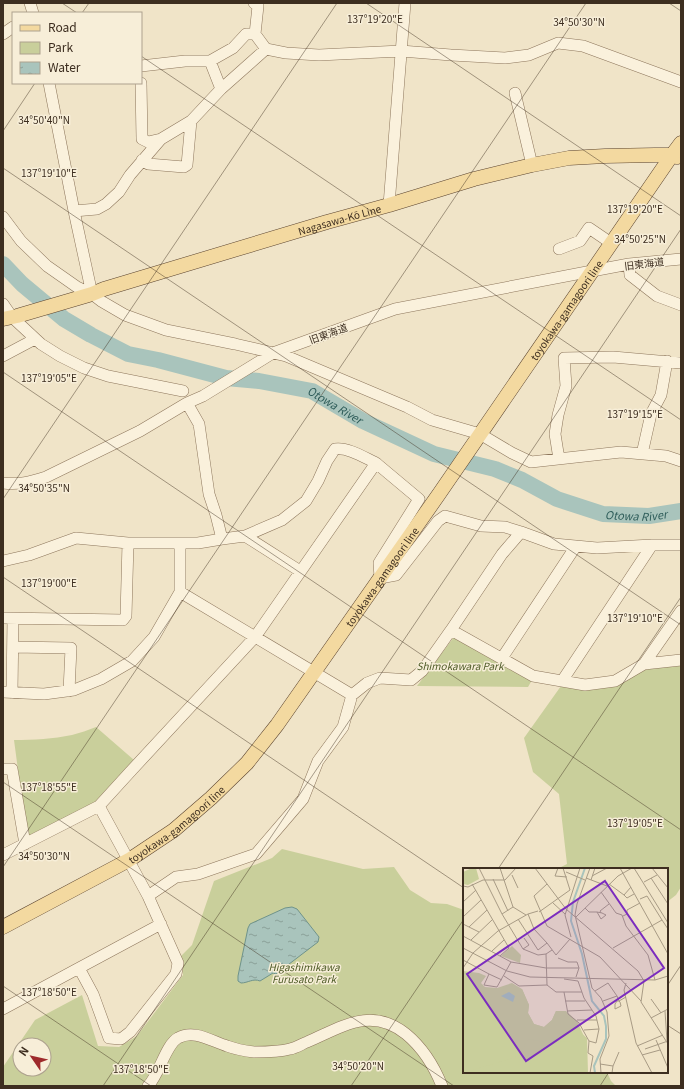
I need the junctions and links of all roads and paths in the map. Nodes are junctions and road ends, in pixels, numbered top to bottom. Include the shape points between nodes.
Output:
1 (254, 3) edge
2 (405, 3) edge
3 (12, 28) edge
4 (3, 34) edge
5 (255, 34) junction
6 (266, 49) junction
7 (401, 51) junction
8 (210, 61) junction
9 (142, 66) edge
10 (681, 82) edge
11 (49, 84) edge
12 (141, 84) edge
13 (221, 90) junction
14 (515, 93) dead end
15 (191, 121) junction
16 (161, 139) junction
17 (681, 143) edge
18 (676, 157) edge
19 (142, 160) junction
20 (532, 165) junction
21 (389, 205) junction
22 (74, 212) junction
23 (3, 217) edge
24 (611, 243) junction
25 (559, 249) dead end
26 (681, 259) edge
27 (629, 264) junction
28 (592, 271) junction
29 (88, 295) junction
30 (3, 304) edge
31 (681, 305) edge
32 (11, 317) edge
33 (36, 339) junction
34 (269, 355) junction
35 (3, 356) edge
36 (667, 361) junction
37 (681, 362) edge
38 (183, 391) dead end
39 (187, 403) junction
40 (478, 437) junction
41 (642, 454) junction
42 (559, 459) junction
43 (681, 461) edge
44 (376, 463) junction
45 (3, 483) edge
46 (521, 532) junction
47 (245, 536) junction
48 (222, 539) junction
49 (128, 543) junction
50 (180, 544) junction
51 (652, 545) junction
52 (681, 545) edge
53 (576, 546) junction
54 (3, 561) edge
55 (300, 571) junction
56 (380, 578) junction
57 (180, 592) junction
58 (681, 611) edge
59 (8, 618) edge
60 (451, 630) junction
61 (255, 637) junction
62 (13, 647) junction
63 (502, 658) junction
64 (681, 660) edge
65 (644, 664) junction
66 (314, 672) junction
67 (562, 681) junction
68 (69, 691) junction
69 (7, 692) edge
70 (352, 695) junction
71 (3, 769) edge
72 (100, 806) junction
73 (25, 844) junction
74 (3, 855) edge
75 (129, 860) junction
76 (148, 896) junction
77 (161, 924) junction
78 (3, 927) edge
79 (79, 968) junction
80 (3, 1009) edge
81 (148, 1086) edge
82 (442, 1086) edge

1 - 5 street via 258,6
2 - 7 street
3 - 4 street
5 - 6 street
5 - 8 street via 246,34 233,48
6 - 7 street via 319,55
6 - 13 street
7 - 10 street via 505,58 529,55 558,43 583,46
7 - 21 street
8 - 9 street
8 - 13 street
11 - 22 street
12 - 16 street via 142,139 148,142
13 - 15 street
14 - 20 street
15 - 16 street
15 - 19 street via 188,165 184,167 148,164
16 - 19 street
17 - 18 main road, toyokawa-gamagoori line
18 - 20 main road, Nagasawa-Kō Line via 576,157
18 - 24 main road, toyokawa-gamagoori line
19 - 22 street via 119,192 106,204 97,209
20 - 21 main road, Nagasawa-Kō Line via 474,179
21 - 29 main road, Nagasawa-Kō Line
22 - 29 street
23 - 29 street via 20,241 47,266
24 - 25 street via 589,228 580,241
24 - 28 main road, toyokawa-gamagoori line
26 - 27 street, 旧東海道
27 - 28 street, 旧東海道
27 - 31 street via 630,275 657,296
28 - 34 street, 旧東海道 via 395,309
28 - 40 main road, toyokawa-gamagoori line
29 - 32 main road, Nagasawa-Kō Line
29 - 34 street via 125,316 166,330 235,344
30 - 32 street
32 - 33 street
33 - 35 street
33 - 38 street via 60,356 84,368 108,376
34 - 39 street, 旧東海道 via 203,396
34 - 40 street via 286,356 432,420
36 - 37 street
36 - 41 street via 661,395 651,414
36 - 42 street via 613,357 564,358 566,386 555,434
39 - 45 street, 旧東海道 via 140,430 46,477 30,482
39 - 48 street via 199,424 209,494
40 - 42 street via 531,462
40 - 56 main road, toyokawa-gamagoori line
41 - 42 street via 621,452
41 - 43 street via 666,456
44 - 47 street via 341,448 335,449 306,501 282,520
44 - 55 street
44 - 56 street via 419,499 379,563
46 - 53 street via 554,544
46 - 56 street via 505,527 481,526 445,516 438,521 396,575
46 - 60 street via 502,554
47 - 48 street
47 - 55 street
48 - 50 street
49 - 50 street
49 - 54 street via 76,538 29,555
49 - 59 street via 126,616 123,620
50 - 57 street
51 - 52 street
51 - 53 street via 597,548
51 - 67 street
53 - 63 street
55 - 61 street
56 - 66 main road, toyokawa-gamagoori line
57 - 61 street
57 - 68 street via 154,637 132,661 101,678
58 - 65 street
59 - 62 street
60 - 63 street
60 - 70 street via 422,671 411,680 380,678 367,683
61 - 66 street
61 - 72 street
62 - 68 street via 71,648
62 - 69 street
63 - 67 street via 533,676
64 - 65 street
65 - 67 street via 615,681 585,685
66 - 70 street
66 - 75 main road, toyokawa-gamagoori line via 278,725 242,768 174,830
68 - 69 street via 44,694
70 - 76 street via 343,727 318,761 303,799 256,854 198,874 176,877
71 - 73 street via 12,769
72 - 73 street
72 - 75 street
73 - 74 street
75 - 76 street
75 - 78 main road, toyokawa-gamagoori line
76 - 77 street
77 - 79 street
77 - 79 street via 178,963 176,974 130,1032 121,1039 109,1038 93,994
79 - 80 street
81 - 82 street via 173,1040 179,1037 196,1035 253,1052 276,1051 290,1049 357,1022 370,1020 382,1021 398,1028 413,1040 428,1058

